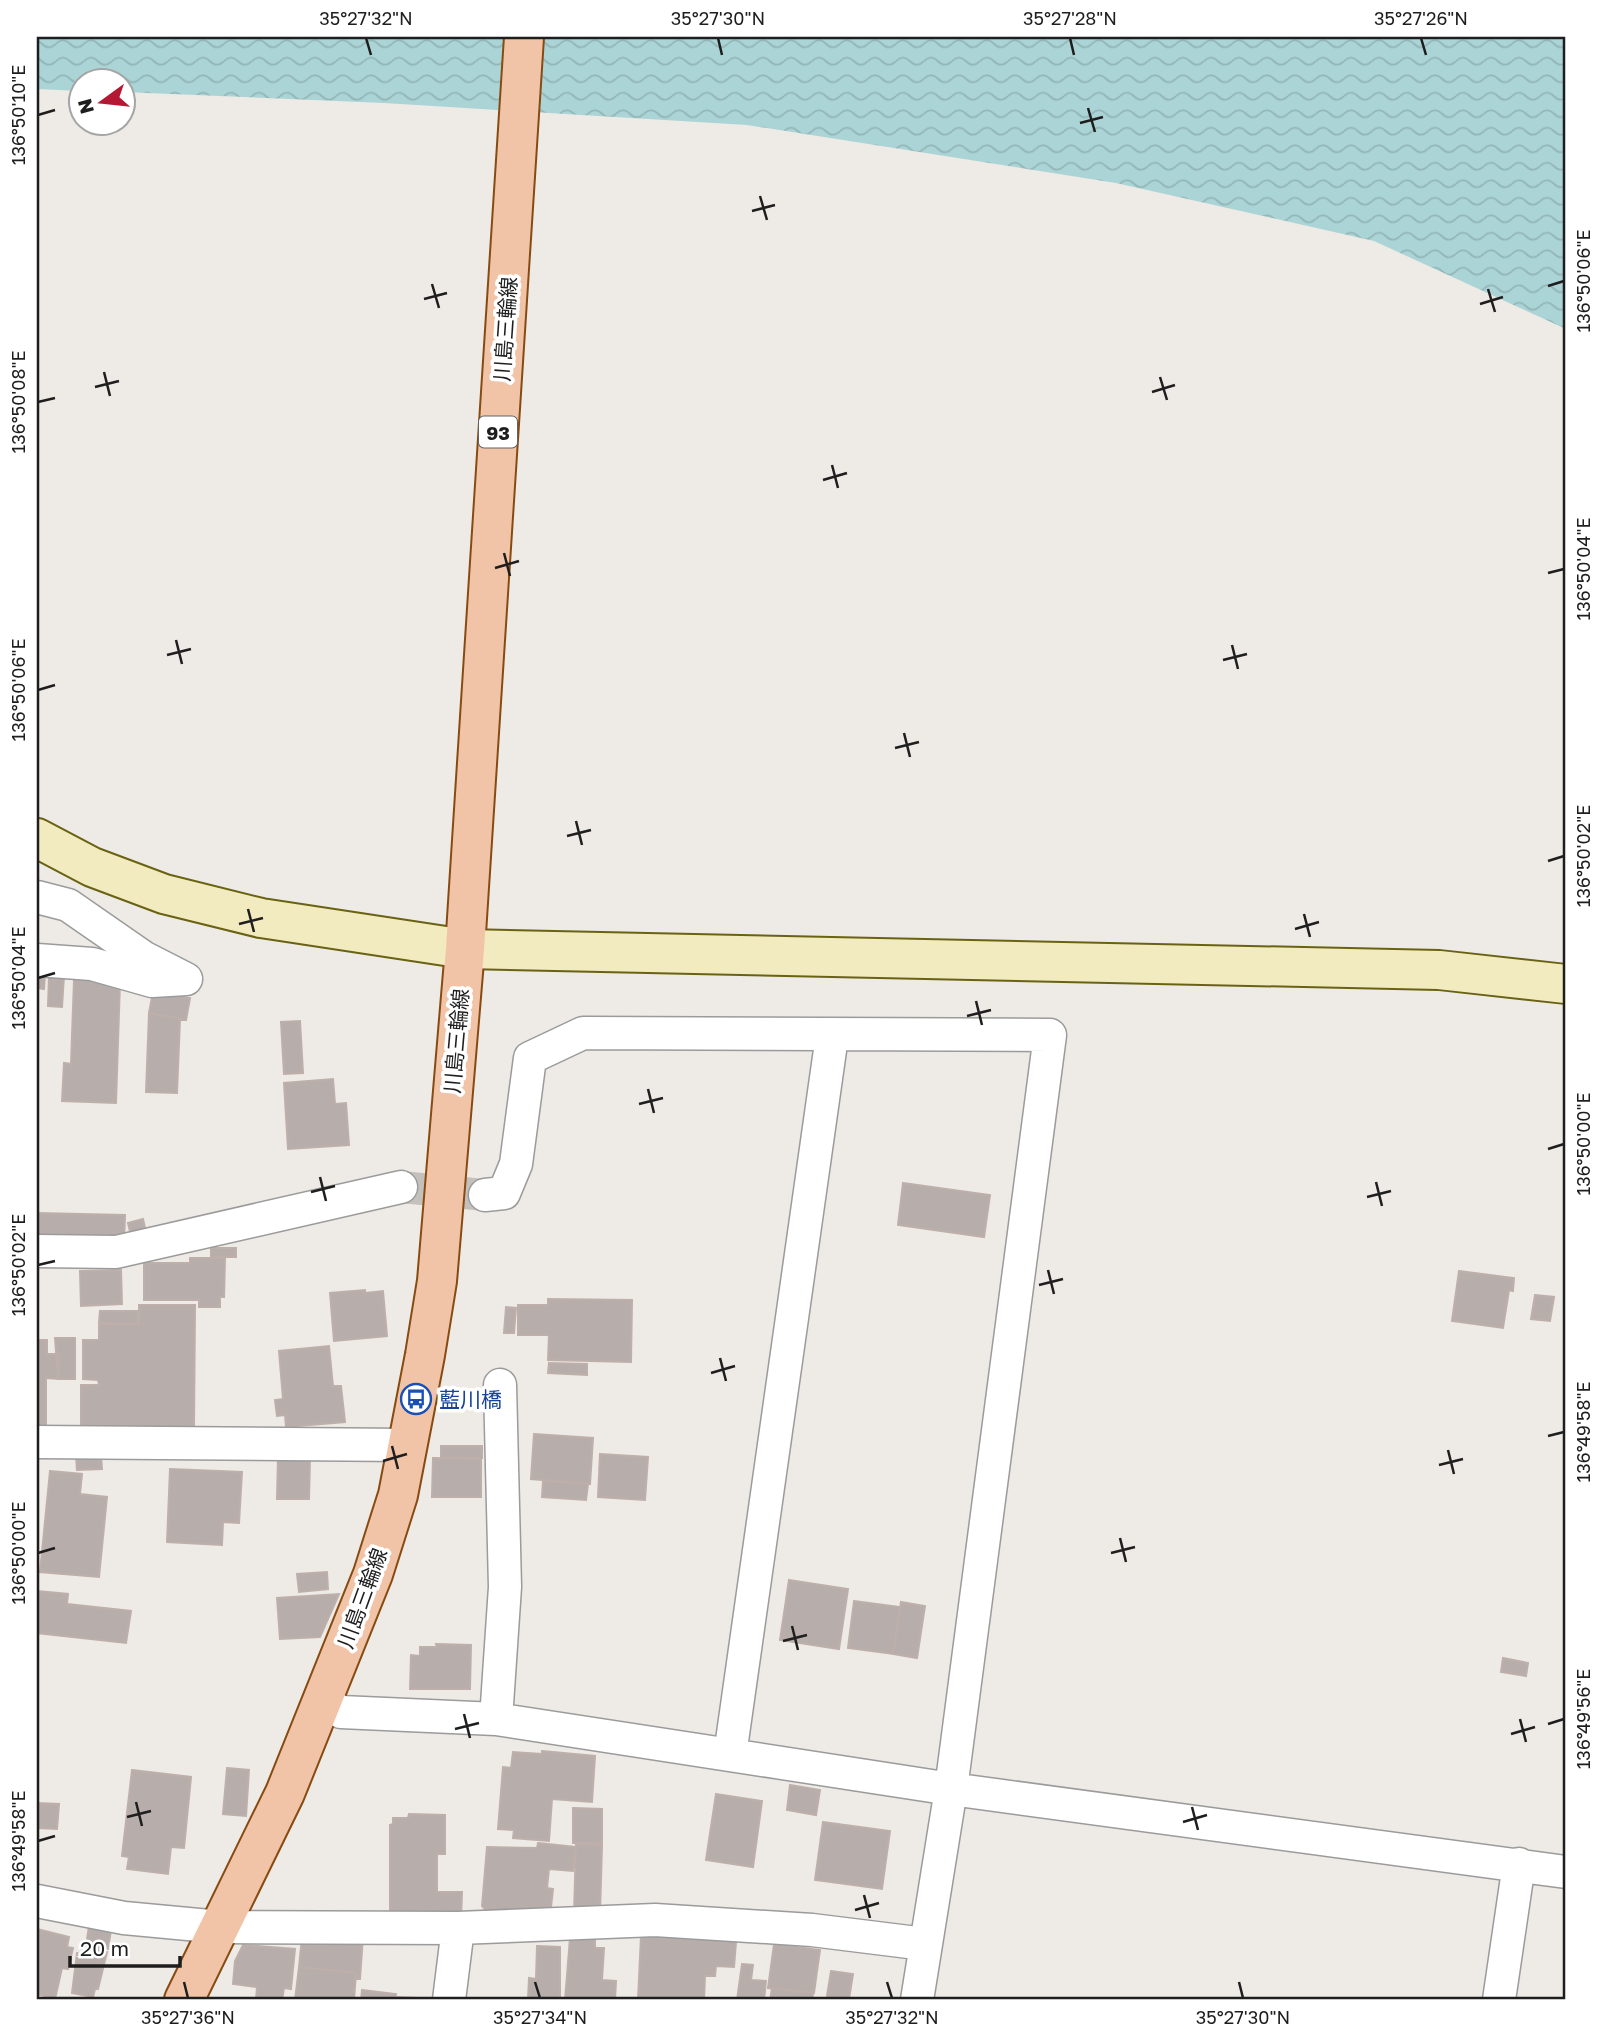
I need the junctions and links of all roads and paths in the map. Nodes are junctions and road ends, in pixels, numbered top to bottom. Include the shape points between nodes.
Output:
1 (524, 37) edge
2 (37, 838) edge
3 (37, 897) edge
4 (465, 949) junction
5 (37, 960) edge
6 (1566, 984) edge
7 (832, 1035) junction
8 (401, 1187) tunnel mouth
9 (485, 1195) tunnel mouth
10 (37, 1251) edge
11 (500, 1385) dead end
12 (37, 1442) edge
13 (407, 1445) junction
14 (323, 1701) junction
15 (496, 1719) junction
16 (730, 1755) junction
17 (951, 1789) junction
18 (1519, 1864) junction
19 (1566, 1871) edge
20 (37, 1901) edge
21 (220, 1927) junction
22 (458, 1928) junction
23 (925, 1944) junction
24 (184, 2000) edge
25 (450, 2000) edge
26 (917, 2000) edge
27 (1499, 2000) edge

1 - 4 main road, 川島三輪線 / 93
2 - 4 street via 92,867 164,894 261,918
3 - 5 street via 68,905 143,957 186,979 152,981 92,964
4 - 6 street via 1439,970
4 - 13 main road, 川島三輪線 / 93 via 436,1281
7 - 9 street via 583,1033 530,1058 516,1164 504,1194
7 - 16 street
7 - 17 street via 1050,1035
8 - 10 street via 116,1252
11 - 15 street via 505,1587
12 - 13 street
13 - 14 main road, 川島三輪線 / 93 via 398,1495 373,1574
14 - 15 street via 341,1712
14 - 21 main road, 川島三輪線 / 93 via 285,1793
15 - 16 street
16 - 17 street
17 - 18 street
17 - 23 street
18 - 19 street
18 - 27 street
20 - 21 street via 124,1918
21 - 22 street
21 - 24 main road, 川島三輪線 / 93
22 - 23 street via 655,1920 812,1930
22 - 25 street
23 - 26 street

